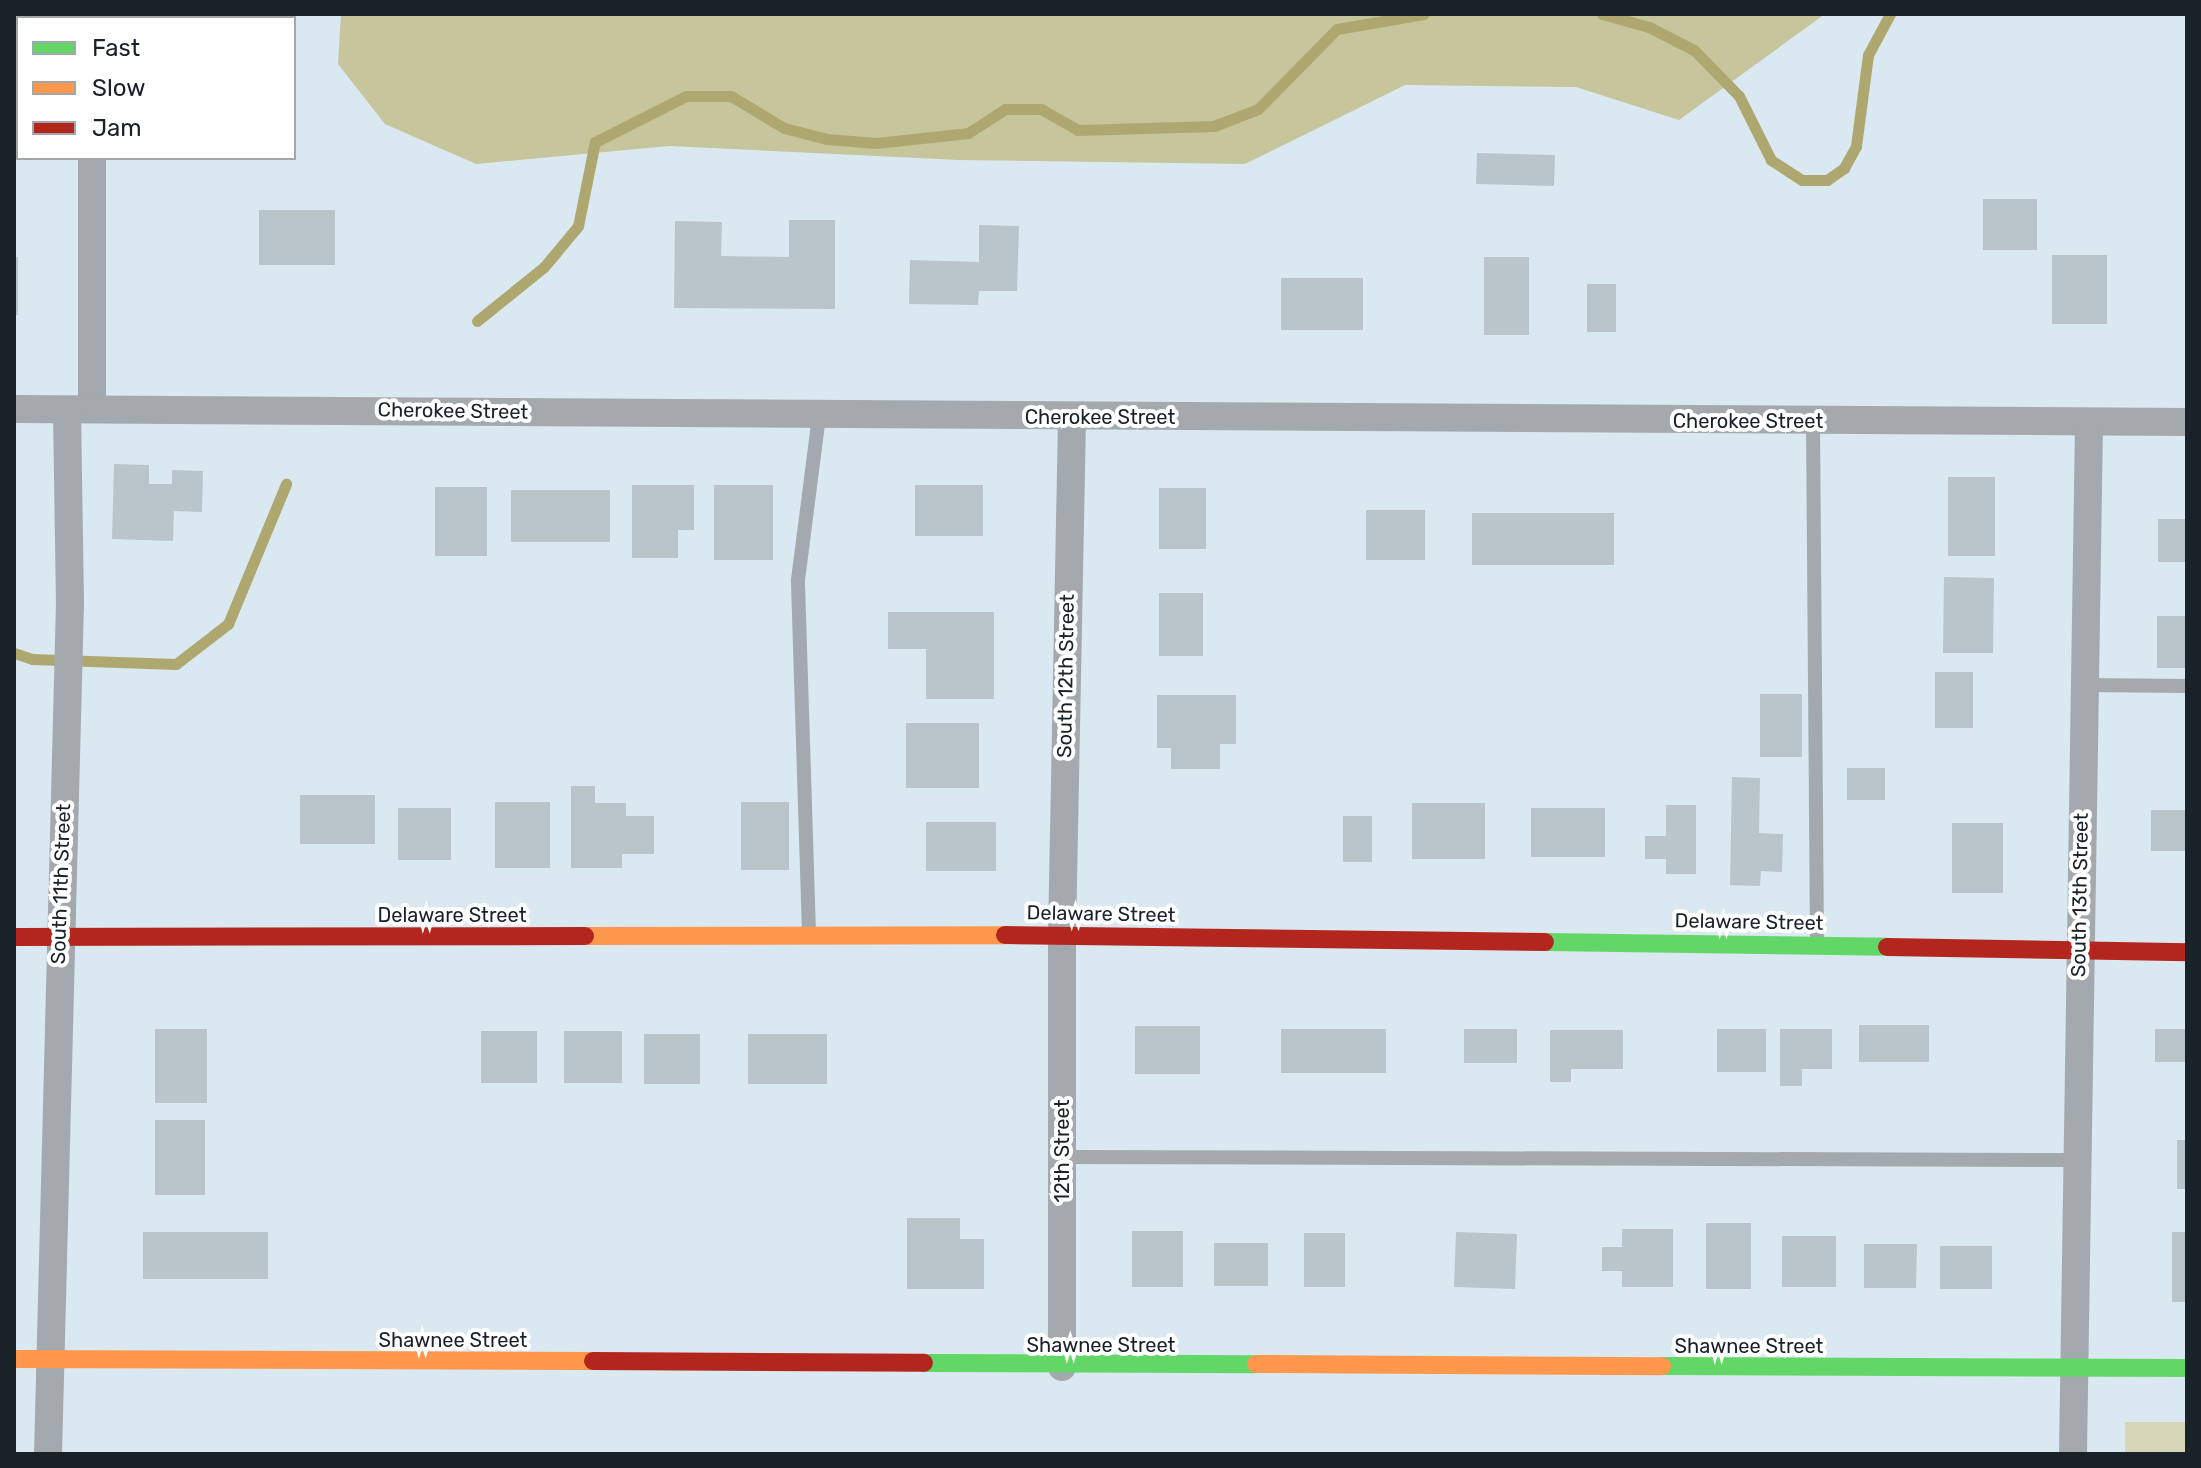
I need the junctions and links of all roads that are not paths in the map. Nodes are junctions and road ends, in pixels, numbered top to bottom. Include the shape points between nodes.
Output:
1 (92, 160) edge
2 (14, 409) edge
3 (79, 410) junction
4 (819, 415) junction
5 (1072, 417) junction
6 (1813, 421) junction
7 (2089, 422) junction
8 (2187, 422) edge
9 (2084, 685) junction
10 (2187, 686) edge
11 (809, 935) junction
12 (1062, 935) junction
13 (14, 937) edge
14 (60, 938) junction
15 (1817, 945) junction
16 (2079, 952) junction
17 (2187, 952) edge
18 (1062, 1157) junction
19 (2076, 1160) junction
20 (14, 1359) edge
21 (51, 1359) junction
22 (1062, 1367) junction
23 (2074, 1368) junction
24 (2187, 1368) edge
25 (48, 1454) edge
26 (2073, 1454) edge

1 - 3 street, South 11th Street
2 - 3 street, Cherokee Street
3 - 4 street, Cherokee Street
3 - 14 street, South 11th Street
4 - 5 street, Cherokee Street
4 - 11 lane via 798,580
5 - 6 street, Cherokee Street
5 - 12 street, South 12th Street
6 - 7 street, Cherokee Street
6 - 15 lane
7 - 8 street, Cherokee Street
7 - 9 street, South 13th Street
9 - 10 lane
9 - 16 street, South 13th Street
11 - 12 street, Delaware Street
11 - 14 street, Delaware Street
12 - 15 street, Delaware Street
12 - 18 street, 12th Street
13 - 14 street, Delaware Street
14 - 21 street, South 11th Street
15 - 16 street, Delaware Street
16 - 17 street, Delaware Street
16 - 19 street, South 13th Street
18 - 19 lane
18 - 22 street, 12th Street
19 - 23 street, South 13th Street
20 - 21 street, Shawnee Street
21 - 22 street, Shawnee Street
21 - 25 street, South 11th Street
22 - 23 street, Shawnee Street
23 - 24 street, Shawnee Street
23 - 26 street, South 13th Street

